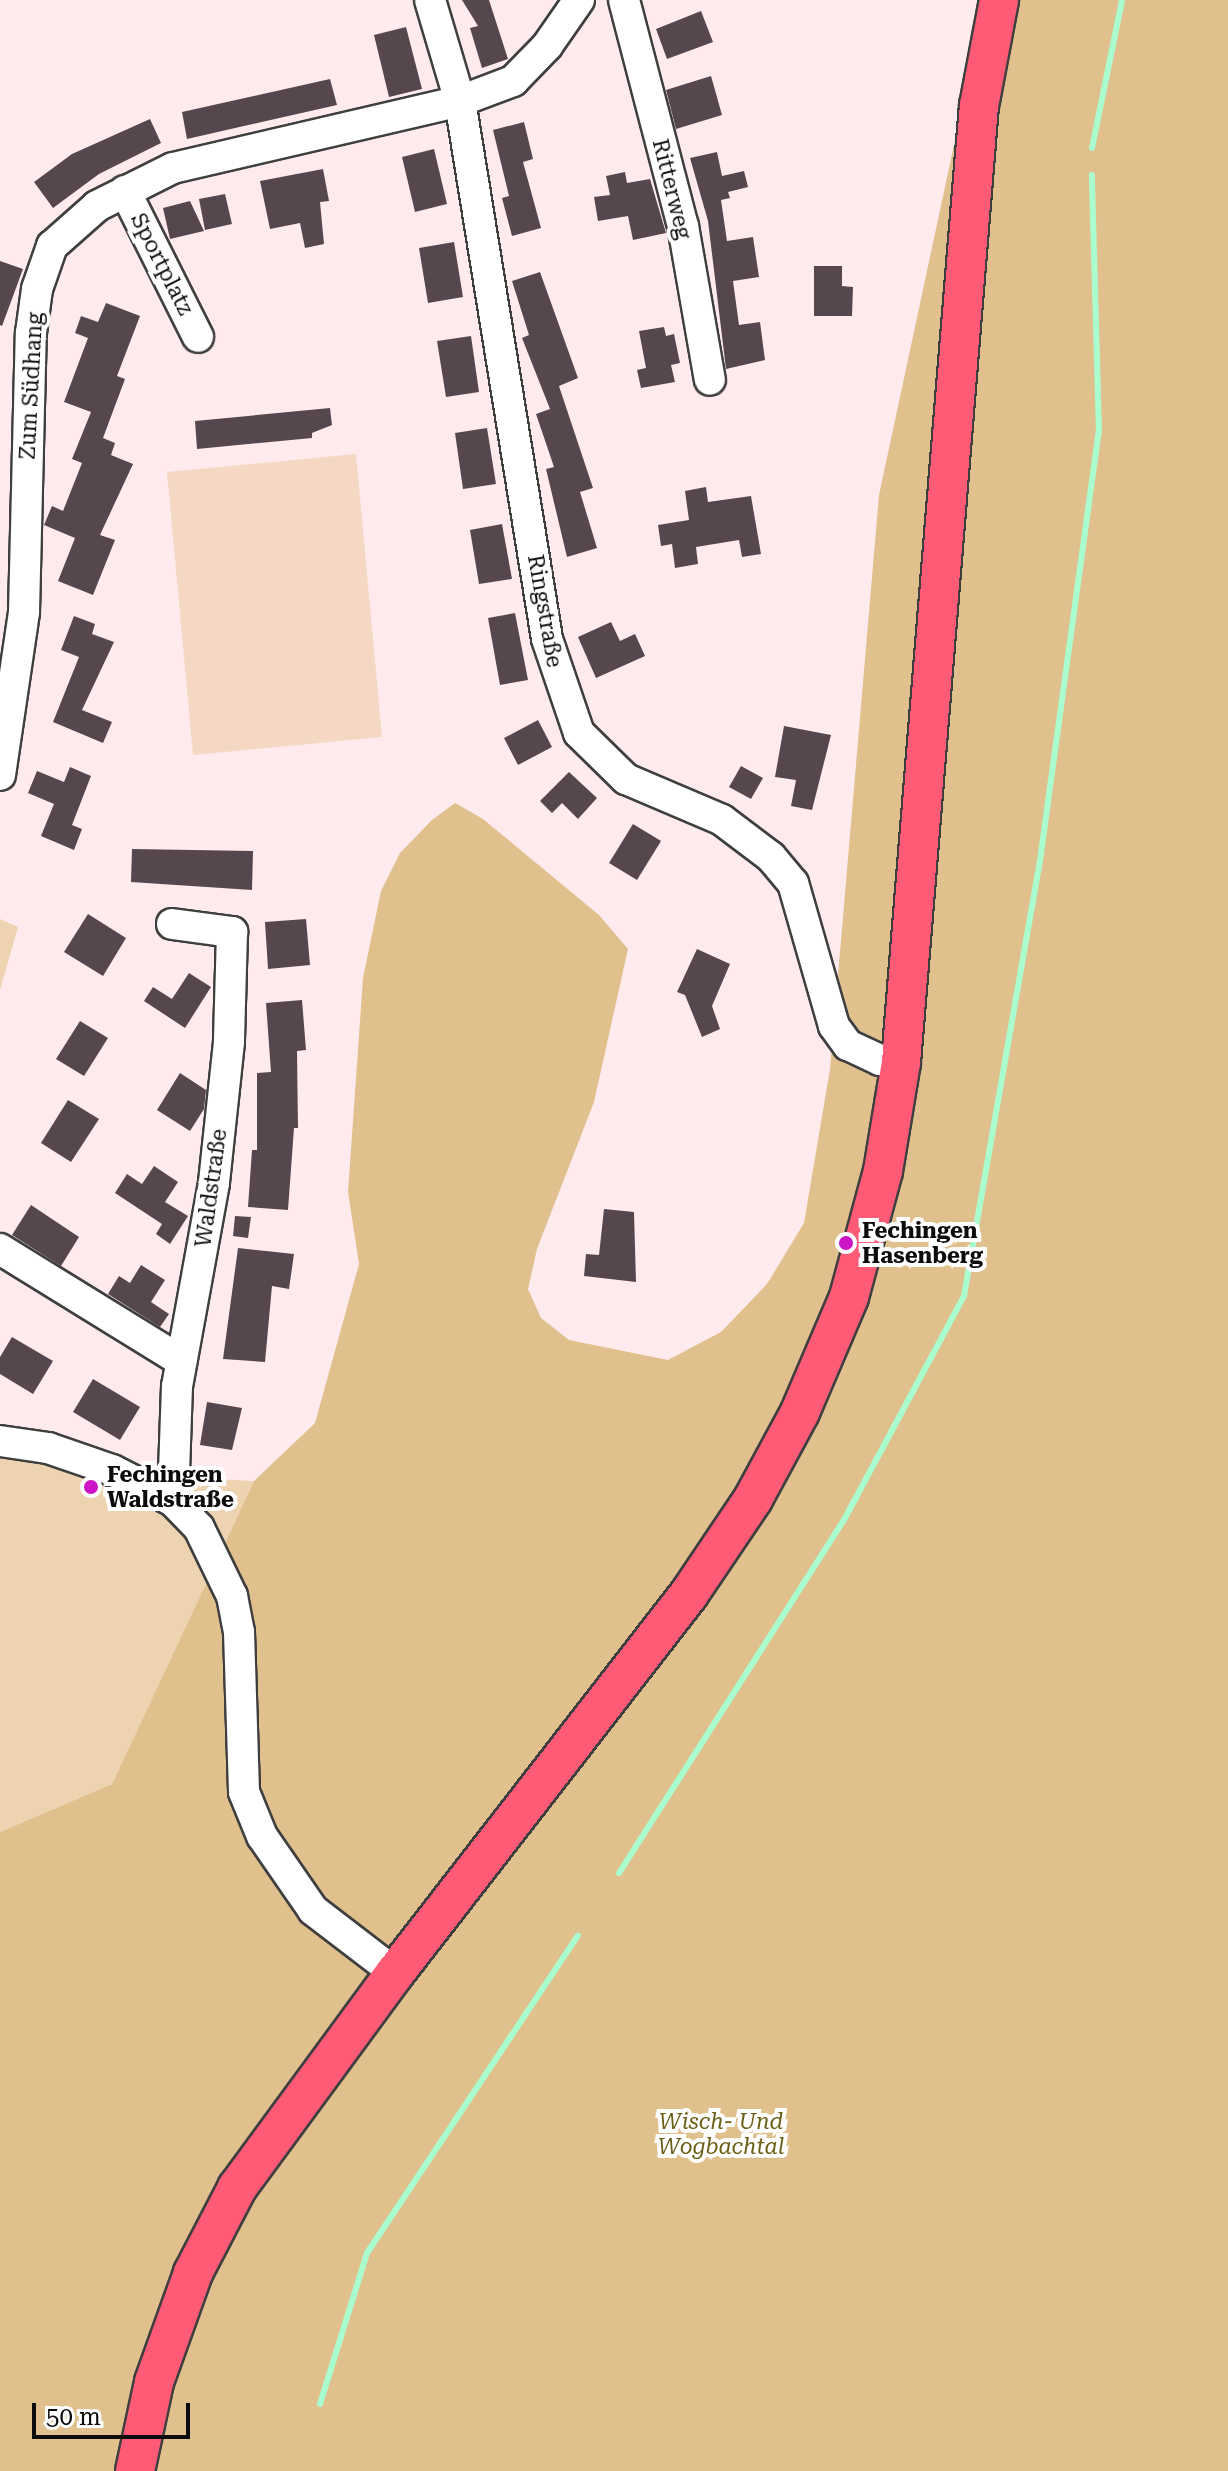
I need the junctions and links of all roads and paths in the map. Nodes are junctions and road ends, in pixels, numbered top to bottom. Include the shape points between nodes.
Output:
1 (430, 0) edge
2 (579, 0) edge
3 (624, 0) edge
4 (999, 0) edge
5 (460, 101) junction
6 (125, 191) junction
7 (198, 337) dead end
8 (710, 380) dead end
9 (0, 775) edge
10 (172, 924) dead end
11 (901, 1062) junction
12 (0, 1249) edge
13 (181, 1361) junction
14 (0, 1441) edge
15 (173, 1501) junction
16 (395, 1973) junction
17 (135, 2471) edge

1 - 5 street, Ringstraße
2 - 5 street, Zum Südhang via 547,46 513,81
3 - 8 street, Ritterweg via 683,226
4 - 11 main road via 979,106
5 - 6 street, Zum Südhang via 173,168
5 - 11 street, Ringstraße via 547,639 579,733 626,779 722,820 771,857 793,883 834,1026 848,1045 880,1060
6 - 7 street, Sportplatz
6 - 9 street, Zum Südhang via 70,226 52,246 37,289 31,333 24,612
10 - 13 street, Waldstraße via 232,932 229,1042 214,1183
11 - 16 main road via 883,1171 849,1297 827,1356 753,1499 689,1594
12 - 13 street
13 - 15 street, Waldstraße
14 - 15 street via 48,1448 145,1484
15 - 16 street via 207,1538 232,1596 239,1632 244,1792 262,1836 313,1910
16 - 17 main road via 237,2188 193,2273 154,2382

